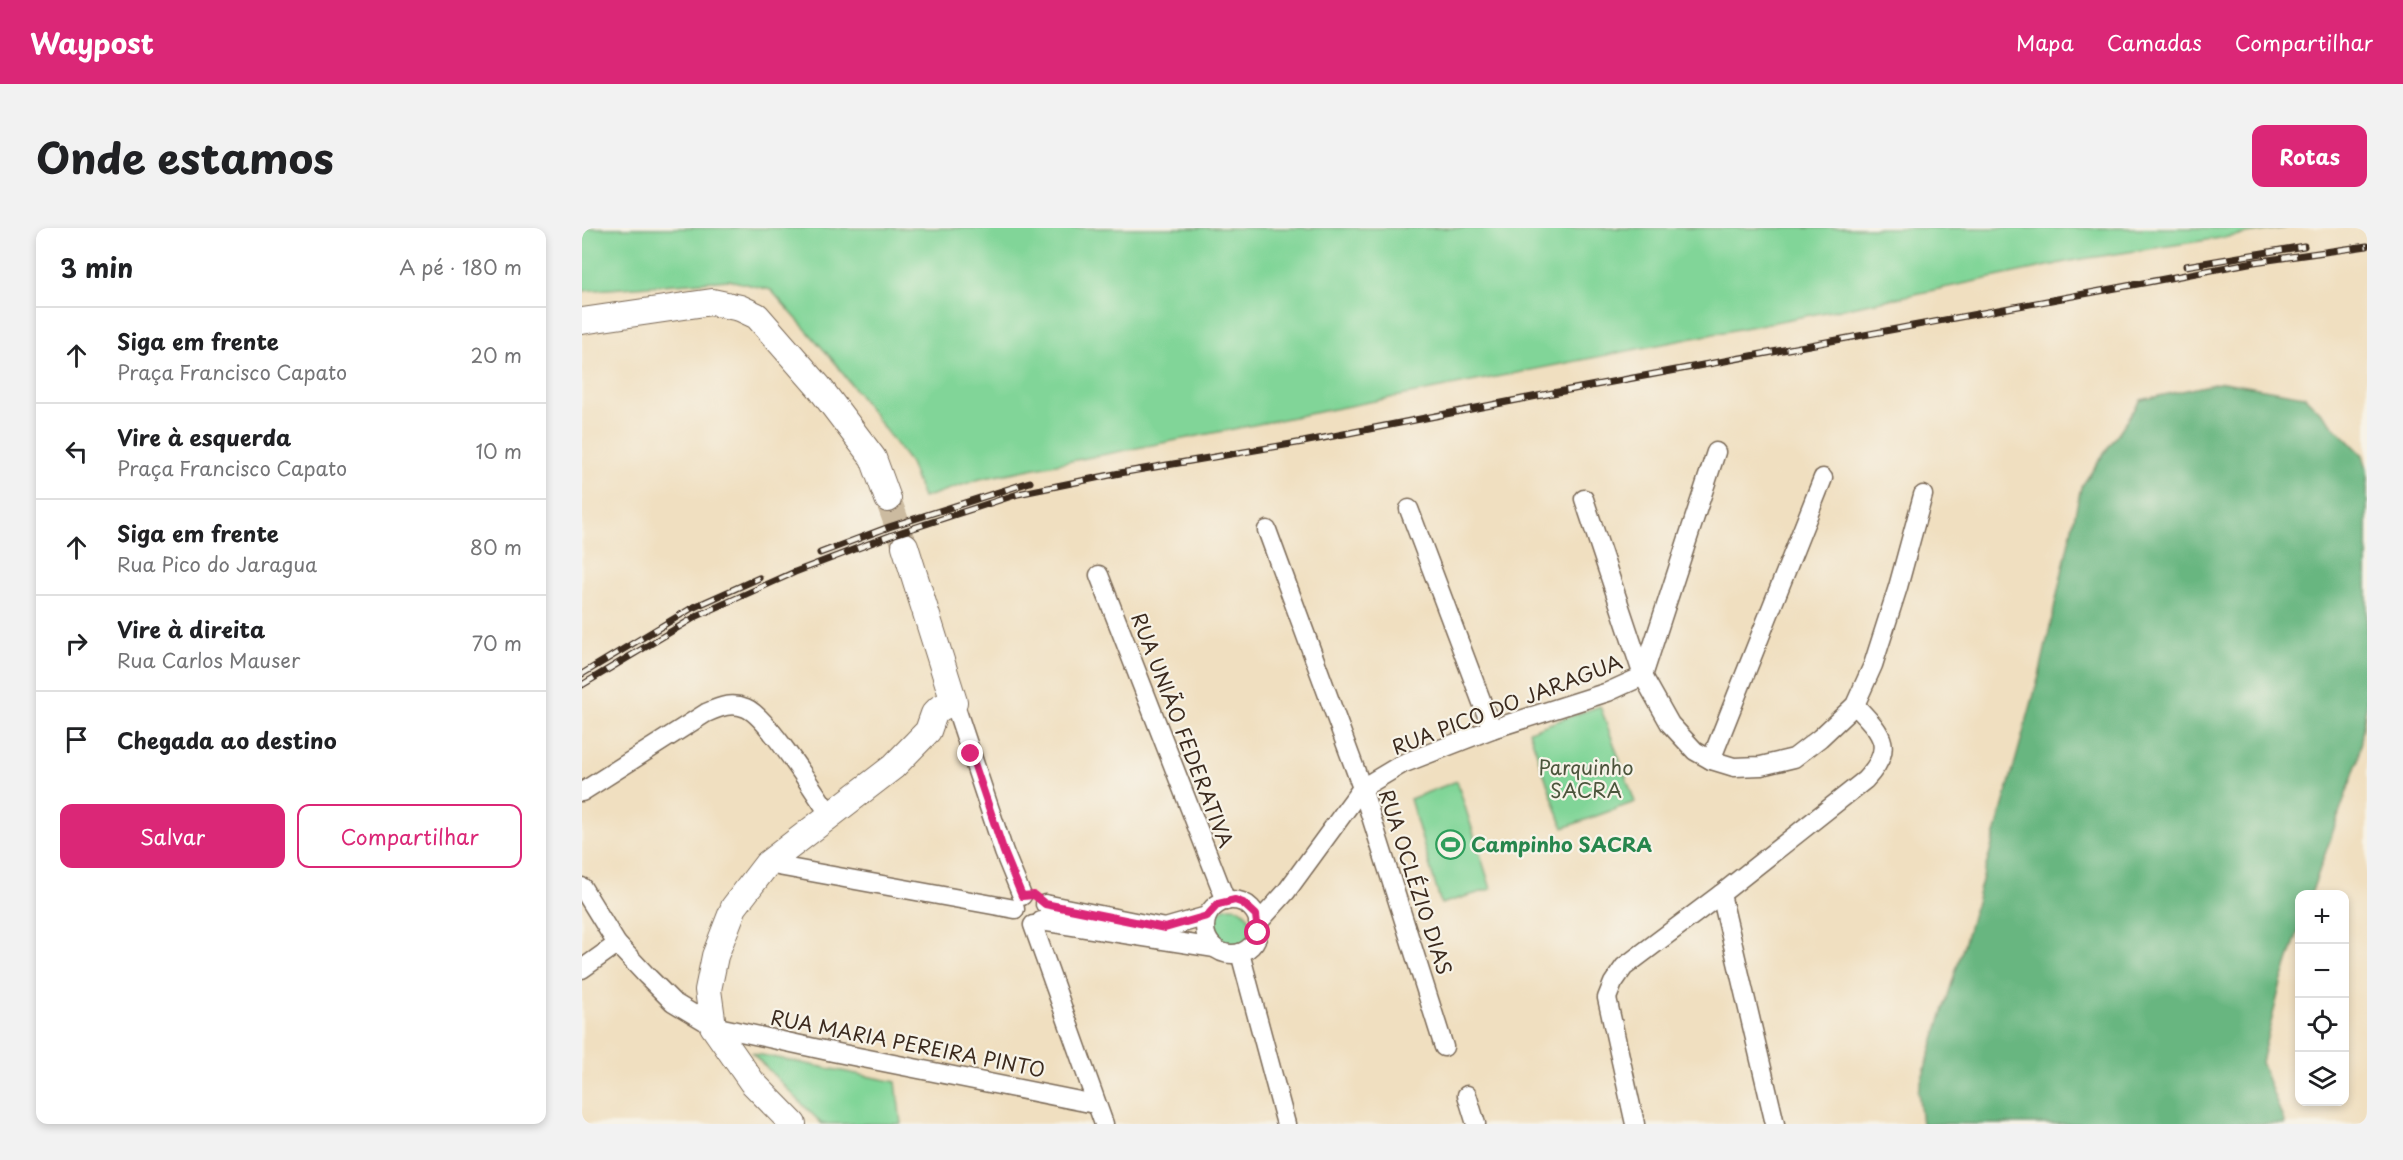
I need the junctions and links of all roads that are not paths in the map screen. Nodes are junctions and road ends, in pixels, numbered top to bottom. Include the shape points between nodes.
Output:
1 (582, 321) edge
2 (1716, 452) dead end
3 (1823, 478) dead end
4 (1923, 495) dead end
5 (888, 499) tunnel mouth
6 (1584, 499) dead end
7 (1409, 510) dead end
8 (1267, 530) dead end
9 (905, 546) tunnel mouth
10 (1099, 576) dead end
11 (1643, 676) junction
12 (954, 702) junction
13 (1855, 705) junction
14 (1492, 729) junction
15 (1711, 760) junction
16 (1362, 788) junction
17 (582, 792) edge
18 (830, 815) junction
19 (767, 864) junction
20 (582, 887) edge
21 (1721, 894) junction
22 (1226, 901) junction
23 (1018, 903) junction
24 (1207, 916) junction
25 (1040, 917) junction
26 (1258, 924) junction
27 (617, 944) junction
28 (1215, 948) junction
29 (1240, 953) junction
30 (582, 969) edge
31 (712, 1026) junction
32 (1444, 1047) dead end
33 (1467, 1095) dead end
34 (1095, 1104) junction
35 (793, 1124) edge
36 (1104, 1124) edge
37 (1286, 1124) edge
38 (1476, 1124) edge
39 (1635, 1124) edge
40 (1775, 1124) edge

1 - 5 street via 712,302 757,316 819,387 873,458
2 - 11 street, RUA PICO DO JARAGUA
3 - 15 street
4 - 13 street via 1895,598
6 - 11 street
7 - 14 street
8 - 16 street, RUA OCLÉZIO DIAS
9 - 12 street
10 - 22 street, RUA UNIÃO FEDERATIVA
11 - 14 street, RUA PICO DO JARAGUA via 1608,692
11 - 15 street via 1679,736
12 - 18 street via 934,714 928,731 893,767
12 - 23 street
13 - 15 street via 1794,758 1761,766 1734,767
13 - 21 street via 1881,732 1884,748 1877,767 1866,780
14 - 16 street, RUA PICO DO JARAGUA via 1402,764
16 - 26 street, RUA PICO DO JARAGUA
16 - 32 street, RUA OCLÉZIO DIAS
17 - 18 street via 706,713 728,704 748,708 765,723
18 - 19 street
19 - 23 street
19 - 31 street via 734,907 715,956 708,990
20 - 27 street, RUA MARIA PEREIRA PINTO
21 - 39 street via 1624,967 1607,998
21 - 40 street
22 - 24 street
22 - 26 street via 1243,903 1256,915
23 - 25 street via 1034,895
23 - 25 street via 1018,920 1026,925
24 - 25 street via 1165,928
24 - 28 street via 1205,933
25 - 28 street
25 - 34 street
26 - 29 street via 1254,941
27 - 30 street
27 - 31 street, RUA MARIA PEREIRA PINTO via 673,1002
28 - 29 street
29 - 37 street
31 - 34 street, RUA MARIA PEREIRA PINTO
31 - 35 street via 752,1082
33 - 38 street
34 - 36 street

